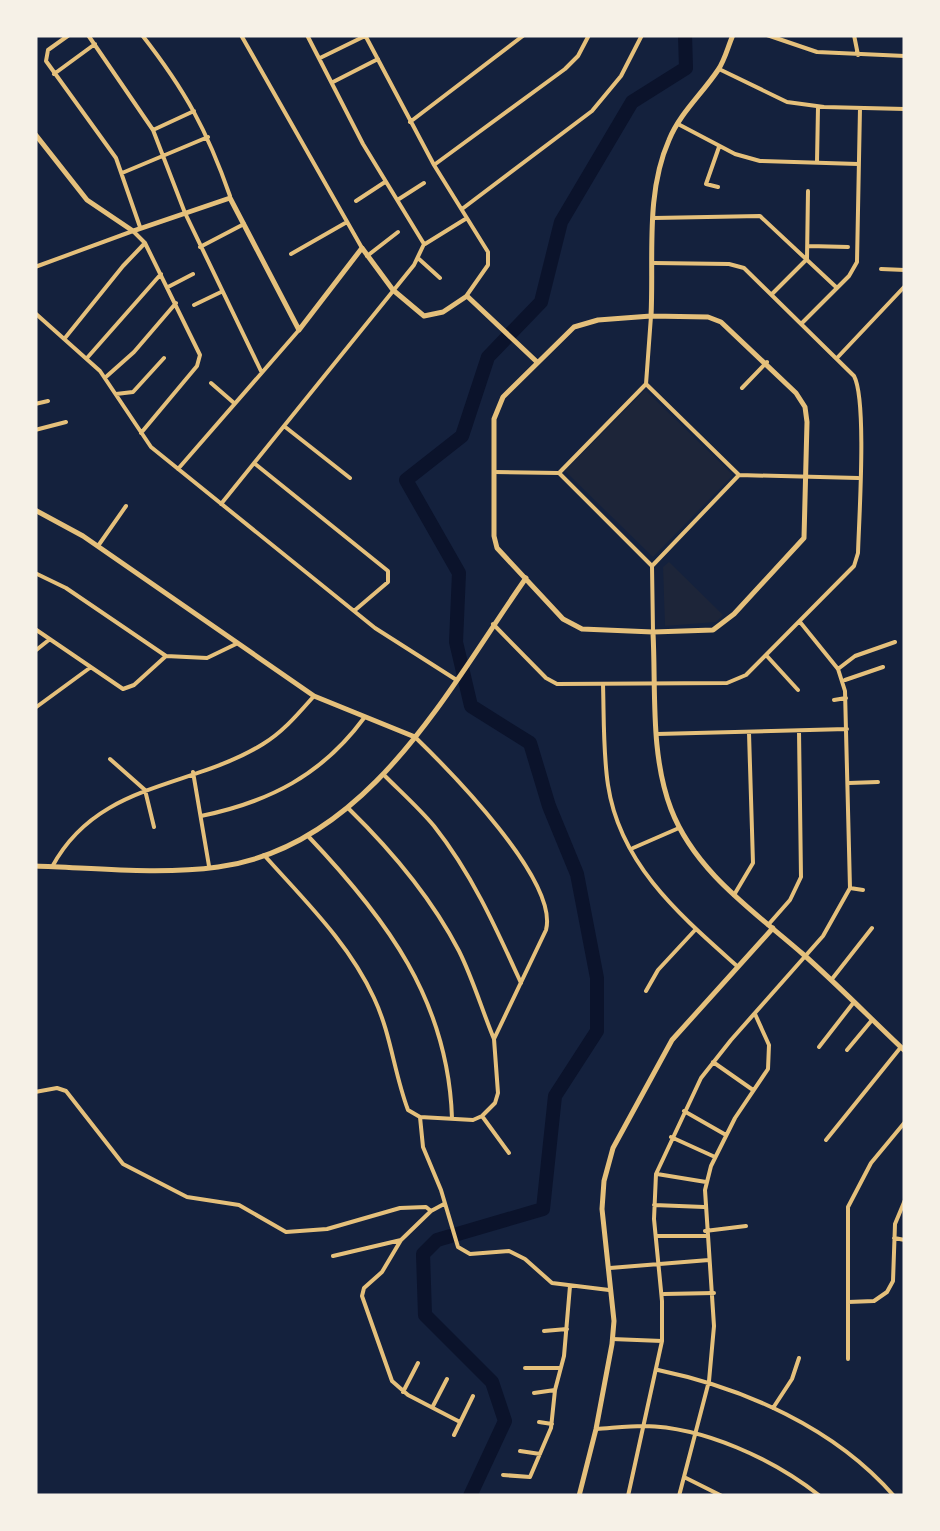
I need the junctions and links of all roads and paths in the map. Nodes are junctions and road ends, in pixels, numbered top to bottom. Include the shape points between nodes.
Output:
1 (69, 35) edge
2 (88, 35) edge
3 (142, 35) edge
4 (307, 35) edge
5 (365, 35) edge
6 (524, 35) edge
7 (589, 35) edge
8 (642, 35) edge
9 (733, 35) edge
10 (768, 35) edge
11 (792, 35) edge
12 (854, 35) edge
13 (244, 36) edge
14 (94, 44) junction
15 (790, 44) junction
16 (858, 55) junction
17 (905, 56) edge
18 (319, 58) junction
19 (378, 60) junction
20 (719, 69) junction
21 (54, 74) junction
22 (332, 82) junction
23 (818, 107) junction
24 (860, 108) junction
25 (905, 109) edge
26 (195, 110) junction
27 (410, 122) junction
28 (678, 124) junction
29 (153, 130) junction
30 (35, 134) edge
31 (208, 137) junction
32 (719, 147) junction
33 (164, 155) junction
34 (817, 163) junction
35 (858, 164) junction
36 (434, 165) junction
37 (122, 173) junction
38 (385, 182) junction
39 (424, 183) dead end
40 (718, 187) dead end
41 (808, 191) dead end
42 (230, 198) junction
43 (397, 200) junction
44 (356, 201) dead end
45 (462, 209) junction
46 (185, 213) junction
47 (467, 218) junction
48 (654, 218) junction
49 (347, 222) junction
50 (244, 224) junction
51 (137, 230) junction
52 (398, 232) dead end
53 (145, 244) junction
54 (424, 244) junction
55 (200, 246) junction
56 (808, 246) junction
57 (848, 247) dead end
58 (362, 248) junction
59 (291, 254) dead end
60 (367, 256) junction
61 (419, 259) junction
62 (807, 259) junction
63 (654, 263) junction
64 (35, 266) edge
65 (881, 269) dead end
66 (905, 270) edge
67 (161, 274) junction
68 (193, 274) dead end
69 (440, 278) dead end
70 (905, 286) edge
71 (168, 287) junction
72 (837, 288) junction
73 (394, 290) junction
74 (221, 292) junction
75 (772, 294) junction
76 (466, 296) junction
77 (176, 303) junction
78 (194, 305) dead end
79 (35, 314) edge
80 (650, 316) junction
81 (802, 323) junction
82 (299, 330) junction
83 (65, 338) junction
84 (87, 358) junction
85 (164, 358) dead end
86 (837, 358) junction
87 (537, 362) junction
88 (767, 362) junction
89 (261, 371) junction
90 (105, 377) junction
91 (210, 383) dead end
92 (646, 384) junction
93 (742, 388) dead end
94 (116, 394) junction
95 (48, 401) dead end
96 (234, 403) junction
97 (35, 404) edge
98 (66, 422) dead end
99 (284, 426) junction
100 (35, 430) edge
101 (141, 433) junction
102 (254, 463) junction
103 (178, 469) junction
104 (494, 472) junction
105 (559, 473) junction
106 (739, 475) junction
107 (350, 478) dead end
108 (806, 478) junction
109 (860, 478) junction
110 (220, 504) junction
111 (126, 506) dead end
112 (35, 510) edge
113 (98, 546) junction
114 (652, 566) junction
115 (35, 573) edge
116 (526, 578) junction
117 (354, 611) junction
118 (800, 622) junction
119 (494, 624) junction
120 (35, 629) edge
121 (653, 632) junction
122 (50, 640) junction
123 (895, 642) dead end
124 (237, 643) junction
125 (35, 651) edge
126 (766, 655) junction
127 (166, 656) junction
128 (91, 667) junction
129 (883, 667) dead end
130 (838, 669) junction
131 (457, 676) junction
132 (842, 681) junction
133 (603, 684) junction
134 (656, 684) junction
135 (798, 690) dead end
136 (314, 696) junction
137 (846, 698) junction
138 (834, 700) dead end
139 (35, 708) edge
140 (364, 717) junction
141 (847, 730) junction
142 (799, 731) junction
143 (750, 733) junction
144 (657, 734) junction
145 (415, 736) junction
146 (110, 759) dead end
147 (194, 772) junction
148 (384, 776) junction
149 (878, 782) dead end
150 (850, 783) junction
151 (145, 790) junction
152 (348, 809) junction
153 (202, 816) junction
154 (154, 828) dead end
155 (679, 828) junction
156 (308, 836) junction
157 (631, 849) junction
158 (264, 855) junction
159 (35, 866) edge
160 (52, 867) junction
161 (210, 868) junction
162 (850, 888) junction
163 (864, 890) dead end
164 (734, 895) junction
165 (770, 927) junction
166 (872, 928) dead end
167 (696, 929) junction
168 (806, 957) junction
169 (737, 966) junction
170 (830, 980) junction
171 (521, 984) junction
172 (646, 992) dead end
173 (854, 1002) junction
174 (755, 1014) junction
175 (872, 1020) junction
176 (494, 1038) junction
177 (819, 1048) dead end
178 (903, 1049) edge
179 (847, 1050) dead end
180 (714, 1062) junction
181 (754, 1090) junction
182 (35, 1092) edge
183 (684, 1112) junction
184 (482, 1116) junction
185 (420, 1117) junction
186 (452, 1118) junction
187 (905, 1122) edge
188 (726, 1136) junction
189 (671, 1138) junction
190 (826, 1140) dead end
191 (509, 1154) dead end
192 (715, 1157) junction
193 (656, 1174) junction
194 (706, 1182) junction
195 (905, 1200) edge
196 (444, 1204) junction
197 (654, 1205) junction
198 (704, 1206) junction
199 (431, 1211) junction
200 (746, 1226) dead end
201 (706, 1233) junction
202 (656, 1236) junction
203 (894, 1238) junction
204 (402, 1240) junction
205 (905, 1240) edge
206 (333, 1256) dead end
207 (708, 1260) junction
208 (660, 1265) junction
209 (610, 1268) junction
210 (570, 1286) junction
211 (611, 1291) junction
212 (714, 1293) junction
213 (662, 1294) junction
214 (848, 1302) junction
215 (566, 1329) junction
216 (544, 1332) dead end
217 (612, 1340) junction
218 (662, 1341) junction
219 (798, 1358) dead end
220 (848, 1359) dead end
221 (418, 1362) dead end
222 (525, 1368) dead end
223 (560, 1368) junction
224 (658, 1370) junction
225 (447, 1379) dead end
226 (708, 1381) junction
227 (555, 1390) junction
228 (404, 1392) junction
229 (534, 1393) dead end
230 (473, 1396) dead end
231 (432, 1408) junction
232 (773, 1408) junction
233 (460, 1422) junction
234 (539, 1422) dead end
235 (552, 1424) junction
236 (646, 1426) junction
237 (596, 1429) junction
238 (696, 1434) junction
239 (454, 1435) dead end
240 (520, 1451) dead end
241 (540, 1454) junction
242 (502, 1475) dead end
243 (684, 1477) junction
244 (579, 1496) edge
245 (628, 1496) edge
246 (679, 1496) edge
247 (722, 1496) edge
248 (820, 1496) edge
249 (894, 1496) edge

1 - 21 street via 46,55
2 - 14 street
3 - 26 street
4 - 18 street
5 - 18 street
5 - 19 street
6 - 27 street
7 - 36 street via 565,69
8 - 45 street via 592,111
9 - 20 street
10 - 15 street
11 - 15 street
12 - 16 street
13 - 49 street
14 - 21 street
14 - 29 street
15 - 16 street
16 - 17 street
18 - 22 street
19 - 22 street
19 - 27 street
20 - 23 street via 773,97
20 - 28 street
21 - 37 street
22 - 38 street
23 - 24 street
23 - 34 street
24 - 25 street
24 - 35 street
26 - 29 street
26 - 31 street
27 - 36 street
28 - 32 street
28 - 48 street via 658,172
29 - 33 street
30 - 51 street via 86,200
31 - 33 street
31 - 42 street
32 - 34 street via 760,161
32 - 40 street via 706,184
33 - 37 street
33 - 46 street
34 - 35 street
35 - 72 street via 857,262
36 - 45 street
37 - 51 street
38 - 43 street
38 - 44 street
39 - 43 street
41 - 56 street
42 - 46 street
42 - 50 street
43 - 54 street
45 - 47 street
46 - 51 street
46 - 55 street
47 - 54 street
47 - 76 street via 490,260
48 - 62 street via 756,215
48 - 63 street
49 - 58 street
49 - 59 street
50 - 55 street
50 - 82 street
51 - 53 street
51 - 64 street
52 - 60 street
53 - 67 street
53 - 83 street
54 - 61 street
55 - 74 street
56 - 57 street
56 - 62 street
58 - 60 street
58 - 82 street
60 - 73 street
61 - 69 street
61 - 73 street
62 - 72 street
62 - 75 street
63 - 75 street via 737,265
63 - 80 street
65 - 66 street
67 - 71 street
67 - 84 street
68 - 71 street
70 - 86 street
71 - 77 street
72 - 81 street
73 - 76 street via 427,318
73 - 99 street
74 - 78 street
74 - 89 street
75 - 81 street
76 - 87 street
77 - 90 street
77 - 101 street via 199,361
79 - 83 street
80 - 87 street via 584,322
80 - 88 street via 716,319
80 - 92 street
81 - 86 street
82 - 89 street
83 - 84 street
84 - 90 street
85 - 94 street via 134,392
86 - 109 street via 860,387
87 - 104 street via 497,408
88 - 93 street
88 - 108 street via 805,407
89 - 96 street
90 - 94 street
91 - 96 street
92 - 105 street
92 - 106 street
94 - 101 street
95 - 97 street
96 - 103 street
98 - 100 street
99 - 102 street
99 - 107 street
101 - 103 street
102 - 110 street
102 - 117 street via 388,571 388,582
103 - 110 street
104 - 105 street
104 - 116 street via 495,541
105 - 114 street
106 - 108 street
106 - 114 street
108 - 109 street
108 - 121 street via 804,538 734,614 713,630
109 - 118 street via 857,560
110 - 117 street
111 - 113 street
112 - 113 street
113 - 124 street
114 - 121 street
115 - 127 street
116 - 119 street
116 - 121 street via 573,626
117 - 131 street
118 - 126 street
118 - 130 street
119 - 131 street
119 - 133 street via 553,683
120 - 122 street
121 - 134 street
122 - 125 street
122 - 128 street
123 - 130 street
124 - 127 street via 207,658
124 - 136 street
126 - 134 street via 738,680
126 - 135 street
127 - 128 street via 128,688
128 - 139 street
129 - 132 street
130 - 132 street
131 - 145 street
132 - 137 street
133 - 134 street
133 - 157 street via 608,788
134 - 144 street
136 - 140 street
136 - 147 street via 262,745
137 - 138 street
137 - 141 street
140 - 145 street
140 - 153 street via 328,758 290,786
141 - 142 street
141 - 150 street
142 - 143 street
142 - 165 street via 801,877
143 - 144 street
143 - 164 street via 753,863
144 - 155 street via 662,778
145 - 148 street
145 - 171 street via 479,801 546,907 546,930
146 - 151 street
147 - 151 street
147 - 153 street
148 - 152 street
148 - 171 street via 431,822 470,878
149 - 150 street
150 - 162 street
151 - 154 street
151 - 160 street via 82,826
152 - 156 street
152 - 176 street via 388,847 446,927
153 - 161 street
155 - 157 street
155 - 164 street
156 - 158 street
156 - 186 street via 355,886 409,963 442,1049
157 - 167 street via 648,880
158 - 161 street
158 - 185 street via 351,958 374,996 408,1110
159 - 160 street
160 - 161 street
162 - 163 street
162 - 168 street
164 - 165 street
165 - 168 street
165 - 169 street
166 - 170 street
167 - 169 street
167 - 172 street
168 - 170 street
168 - 174 street
169 - 209 street via 672,1040 613,1148 602,1209
170 - 173 street
171 - 176 street
173 - 175 street
173 - 177 street
174 - 180 street
174 - 181 street via 770,1054
175 - 178 street
175 - 179 street
176 - 184 street via 498,1093
178 - 190 street
180 - 181 street
180 - 183 street
181 - 188 street
182 - 199 street via 66,1091 131,1168 187,1197 239,1206 286,1232 327,1229 400,1208
183 - 188 street
183 - 189 street
184 - 186 street
184 - 191 street
185 - 186 street
185 - 196 street via 423,1147
187 - 214 street via 848,1207
188 - 192 street
189 - 192 street
189 - 193 street
192 - 194 street
193 - 194 street
193 - 197 street
194 - 198 street
195 - 203 street
196 - 199 street
196 - 210 street via 455,1242 470,1254 515,1253 546,1280
197 - 198 street
197 - 202 street
198 - 201 street
199 - 204 street
200 - 201 street
201 - 202 street
201 - 207 street
202 - 208 street
203 - 205 street
203 - 214 street via 887,1292 874,1301
204 - 206 street
204 - 228 street via 362,1296 392,1381
207 - 208 street
207 - 212 street
208 - 209 street
208 - 213 street
209 - 211 street
210 - 211 street
210 - 215 street
211 - 217 street
212 - 213 street
212 - 226 street
213 - 218 street
214 - 220 street
215 - 216 street
215 - 223 street
217 - 218 street
217 - 237 street
218 - 224 street
219 - 232 street
221 - 228 street
222 - 223 street
223 - 227 street
224 - 226 street
224 - 236 street
225 - 231 street
226 - 232 street
226 - 238 street
227 - 229 street
227 - 235 street
228 - 231 street
230 - 233 street
231 - 233 street
232 - 249 street via 855,1460
233 - 239 street
234 - 235 street
235 - 241 street
236 - 237 street
236 - 238 street
236 - 245 street
237 - 244 street
238 - 243 street
238 - 248 street via 782,1470
240 - 241 street
241 - 242 street via 530,1477
243 - 246 street
243 - 247 street

